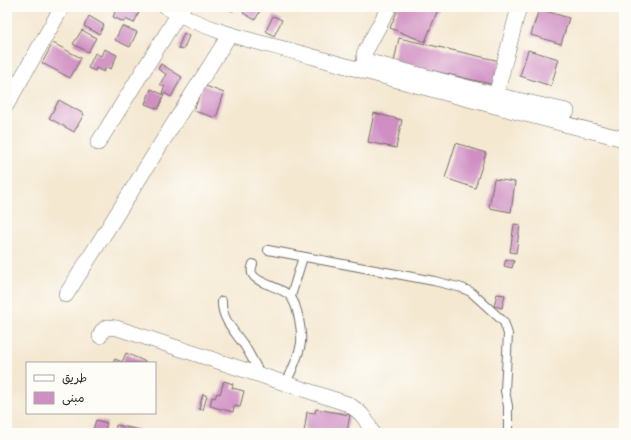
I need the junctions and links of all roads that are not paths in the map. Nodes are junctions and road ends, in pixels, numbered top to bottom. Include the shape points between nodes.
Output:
1 (62, 7) edge
2 (389, 7) edge
3 (519, 7) edge
4 (176, 10) edge
5 (230, 34) junction
6 (496, 95) junction
7 (7, 104) edge
8 (567, 111) dead end
9 (624, 139) edge
10 (98, 143) dead end
11 (268, 250) dead end
12 (303, 257) junction
13 (253, 264) dead end
14 (66, 295) dead end
15 (291, 296) junction
16 (222, 301) dead end
17 (100, 336) dead end
18 (261, 376) junction
19 (286, 384) junction
20 (372, 433) edge
21 (508, 433) edge

1 - 7 street
2 - 6 street via 364,54 366,61
3 - 6 street
4 - 5 street
4 - 10 street
5 - 9 street
5 - 14 street
6 - 8 street
11 - 12 lane
12 - 15 lane
12 - 21 lane via 441,283 471,292 482,301 504,322 508,334
13 - 15 lane via 253,275
15 - 19 lane via 298,317 301,343
16 - 18 lane via 225,317
17 - 18 street via 107,327 117,328
18 - 19 street
19 - 20 street via 348,404 365,417

